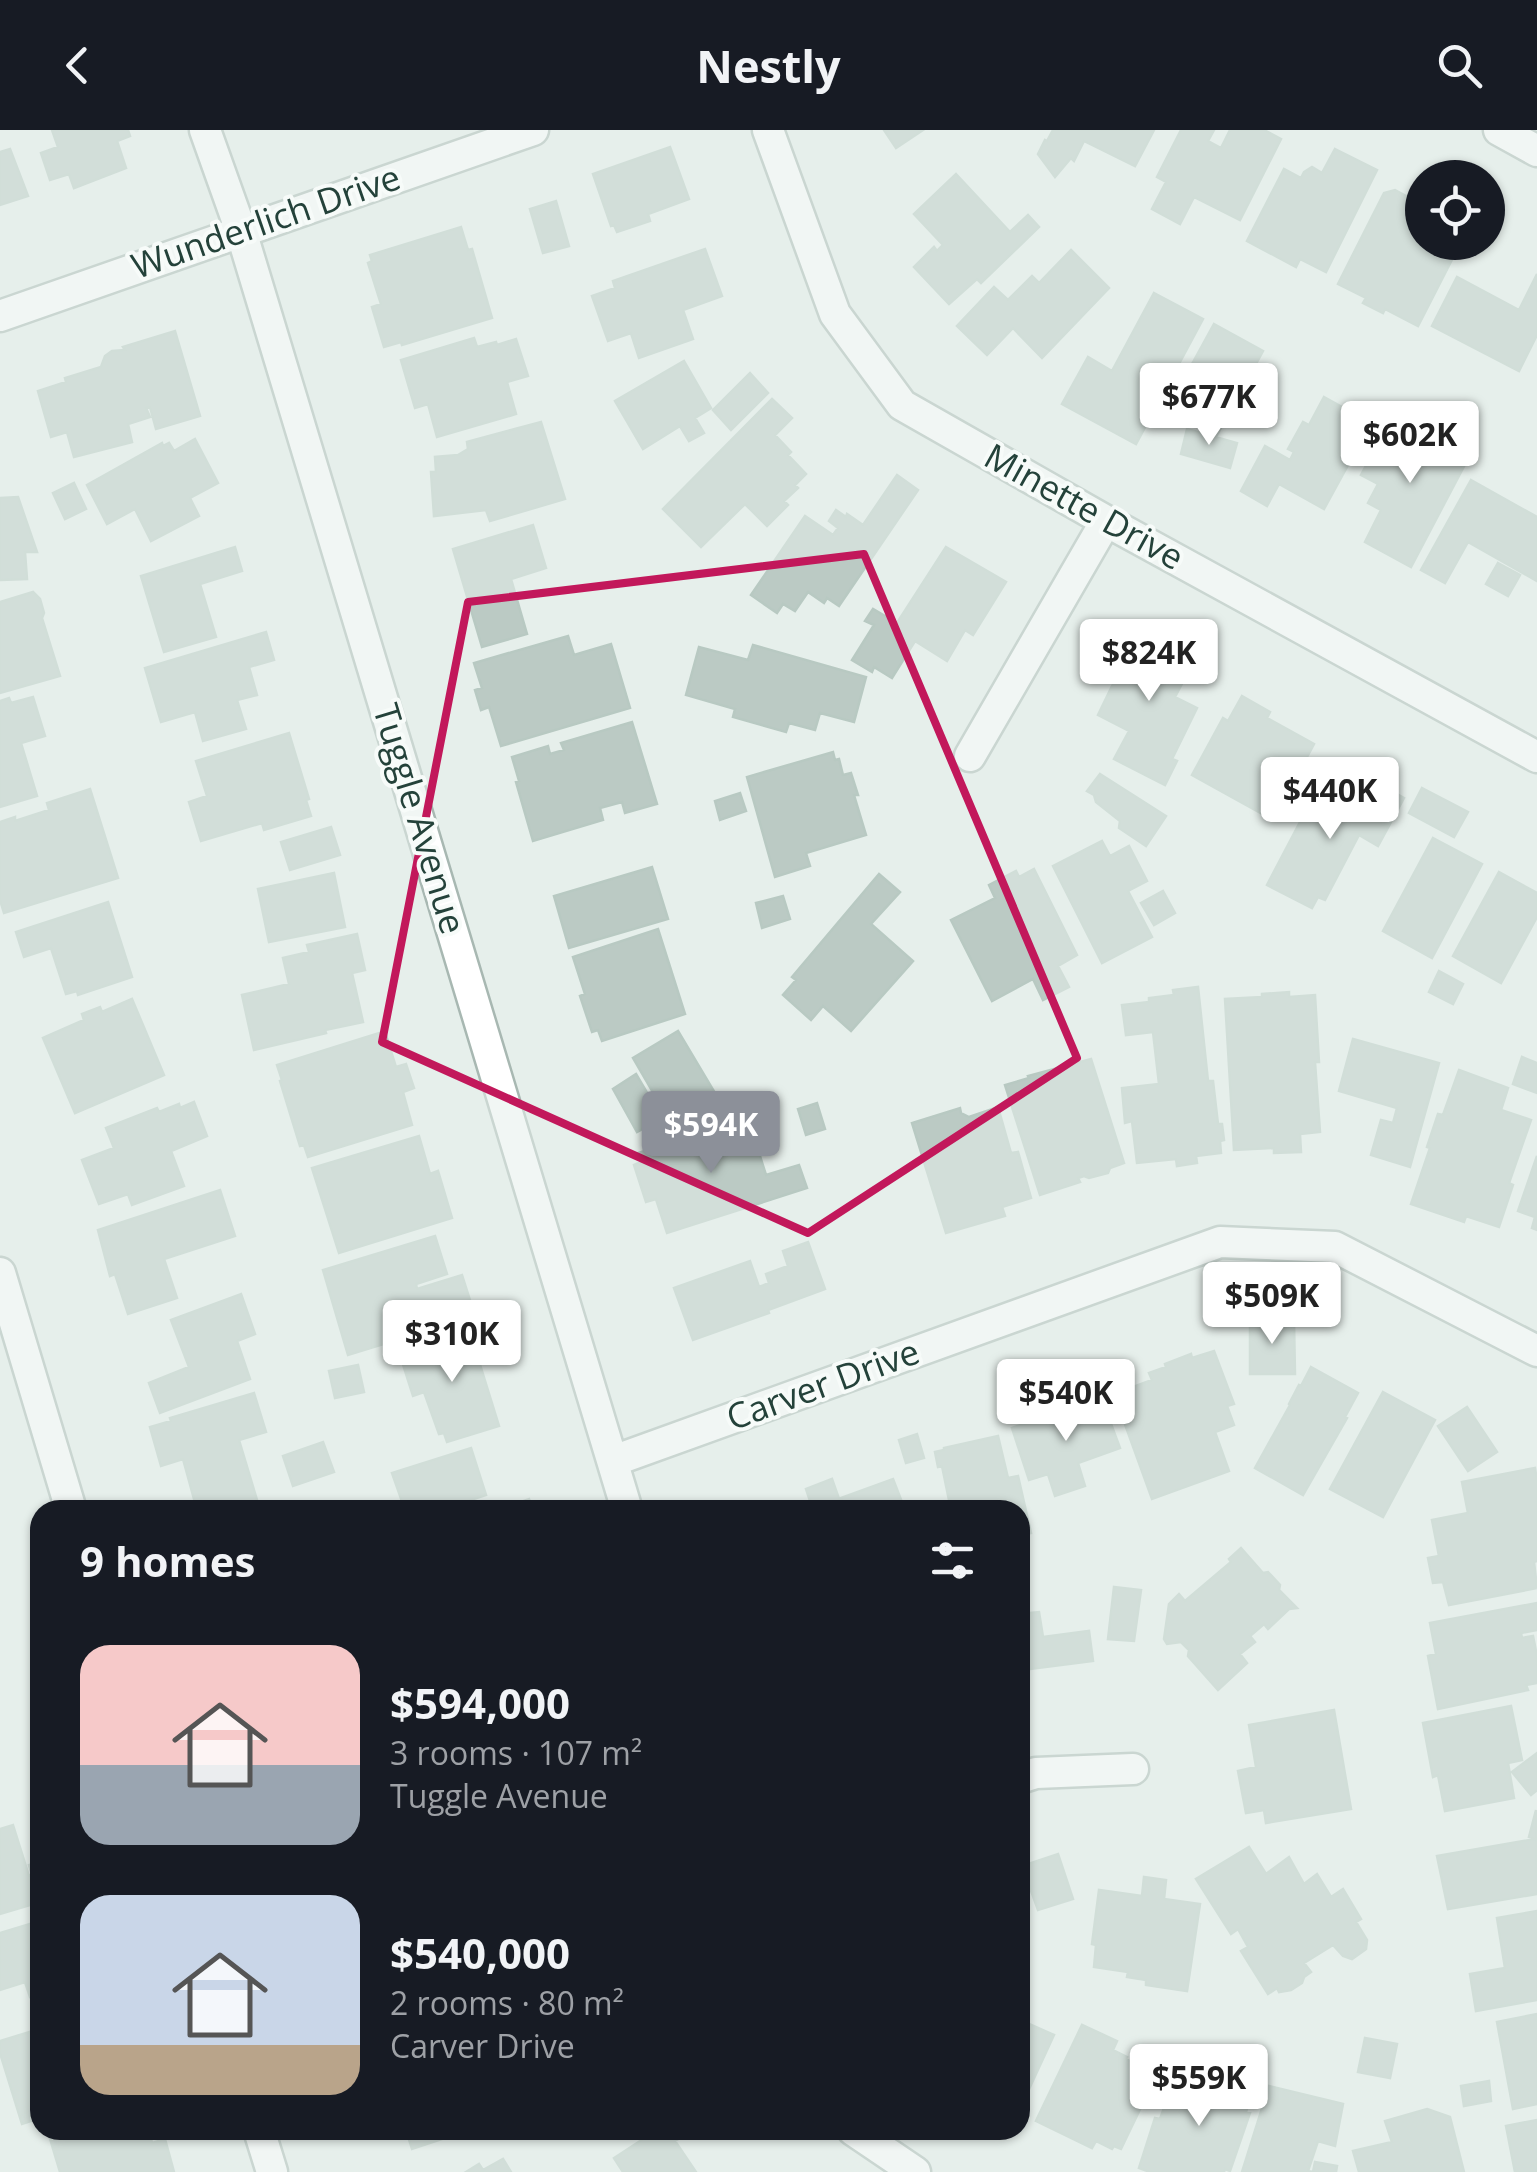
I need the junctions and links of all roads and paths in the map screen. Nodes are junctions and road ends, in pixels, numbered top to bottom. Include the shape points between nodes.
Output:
1 (205, 130) edge
2 (533, 130) edge
3 (768, 130) edge
4 (1499, 130) edge
5 (1537, 151) edge
6 (241, 230) junction
7 (0, 316) edge
8 (1106, 521) junction
9 (970, 756) dead end
10 (1537, 757) edge
11 (0, 1273) edge
12 (1537, 1351) edge
13 (613, 1461) junction
14 (68, 1500) edge
15 (625, 1500) edge
16 (1133, 1770) dead end
17 (1030, 1775) edge
18 (263, 2140) edge
19 (868, 2140) edge
20 (272, 2172) edge
21 (915, 2172) edge

1 - 6 street, Tuggle Avenue
2 - 6 street, Wunderlich Drive
3 - 8 street, Minette Drive via 835,314 902,406
4 - 5 street
6 - 7 street, Wunderlich Drive
6 - 13 street, Tuggle Avenue
8 - 9 street
8 - 10 street, Minette Drive
11 - 14 street
12 - 13 street, Carver Drive via 1334,1248 1220,1242
13 - 15 street, Tuggle Avenue
16 - 17 street
18 - 20 street
19 - 21 street

